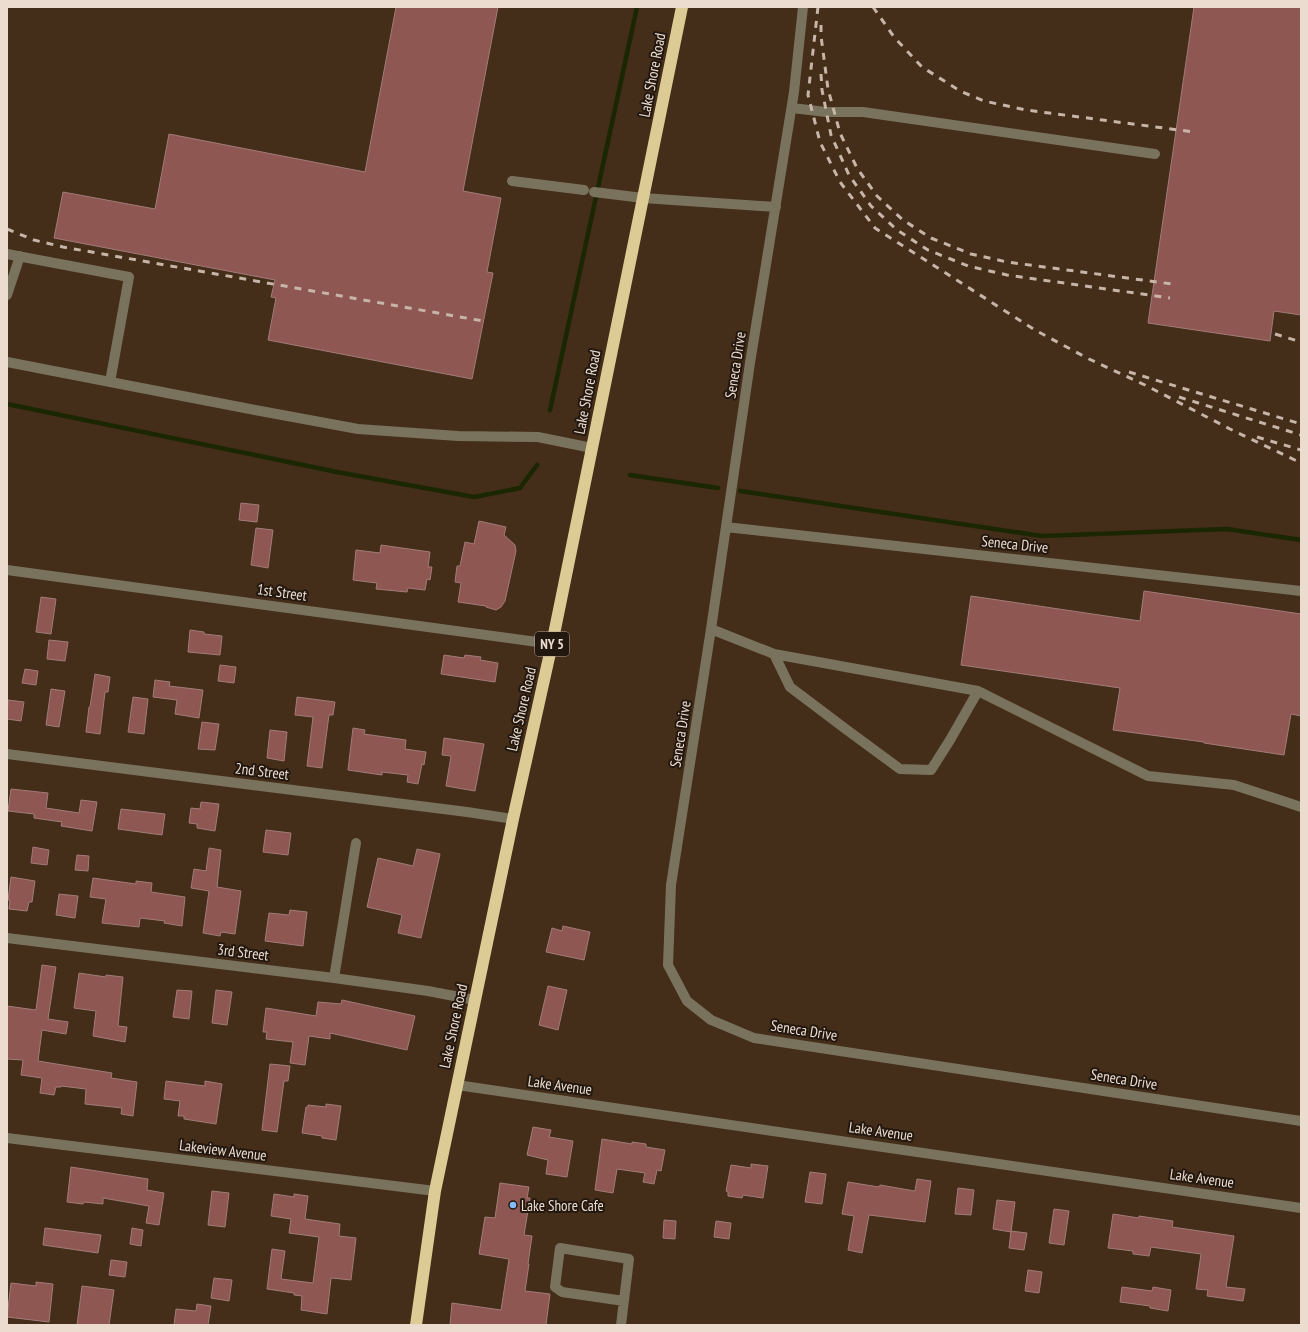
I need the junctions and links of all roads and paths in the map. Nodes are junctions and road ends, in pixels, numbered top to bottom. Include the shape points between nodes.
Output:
1 (682, 7) edge
2 (803, 7) edge
3 (792, 108) junction
4 (1155, 154) dead end
5 (512, 181) dead end
6 (584, 190) dead end
7 (594, 192) dead end
8 (643, 198) junction
9 (776, 207) junction
10 (7, 254) edge
11 (20, 256) junction
12 (7, 295) edge
13 (7, 362) edge
14 (110, 382) junction
15 (592, 448) junction
16 (726, 527) junction
17 (7, 570) edge
18 (1301, 591) edge
19 (711, 629) junction
20 (552, 644) junction
21 (774, 654) junction
22 (978, 691) junction
23 (7, 754) edge
24 (1301, 807) edge
25 (513, 819) junction
26 (356, 843) dead end
27 (7, 938) edge
28 (334, 978) junction
29 (475, 1000) junction
30 (457, 1085) junction
31 (1301, 1121) edge
32 (7, 1138) edge
33 (434, 1191) junction
34 (1301, 1208) edge
35 (624, 1301) junction
36 (416, 1325) edge
37 (621, 1325) edge

1 - 8 highway, Lake Shore Road / NY 5
2 - 3 street, Seneca Drive
3 - 4 street via 826,112 863,112
3 - 9 street, Seneca Drive
5 - 6 street
7 - 8 street
8 - 9 street
8 - 15 highway, Lake Shore Road / NY 5
9 - 16 street, Seneca Drive
10 - 11 street
11 - 12 street
11 - 14 street via 129,277
13 - 14 street
14 - 15 street via 358,429 458,436 538,437
15 - 20 highway, Lake Shore Road / NY 5
16 - 18 street, Seneca Drive
16 - 19 street, Seneca Drive
17 - 20 street, 1st Street
19 - 21 street
19 - 31 street, Seneca Drive via 671,885 668,965 686,1001 711,1020 754,1038
20 - 25 highway, Lake Shore Road / NY 5
21 - 22 street
21 - 22 street via 790,687 900,769 931,770
22 - 24 street via 1148,776 1234,785
23 - 25 street, 2nd Street
25 - 29 highway, Lake Shore Road / NY 5
26 - 28 street
27 - 28 street, 3rd Street
28 - 29 street, 3rd Street
29 - 30 highway, Lake Shore Road / NY 5
30 - 33 highway, Lake Shore Road / NY 5
30 - 34 street, Lake Avenue
32 - 33 street, Lakeview Avenue
33 - 36 highway, Lake Shore Road / NY 5
35 - 35 street via 629,1259 560,1248 554,1287 562,1292
35 - 37 street

